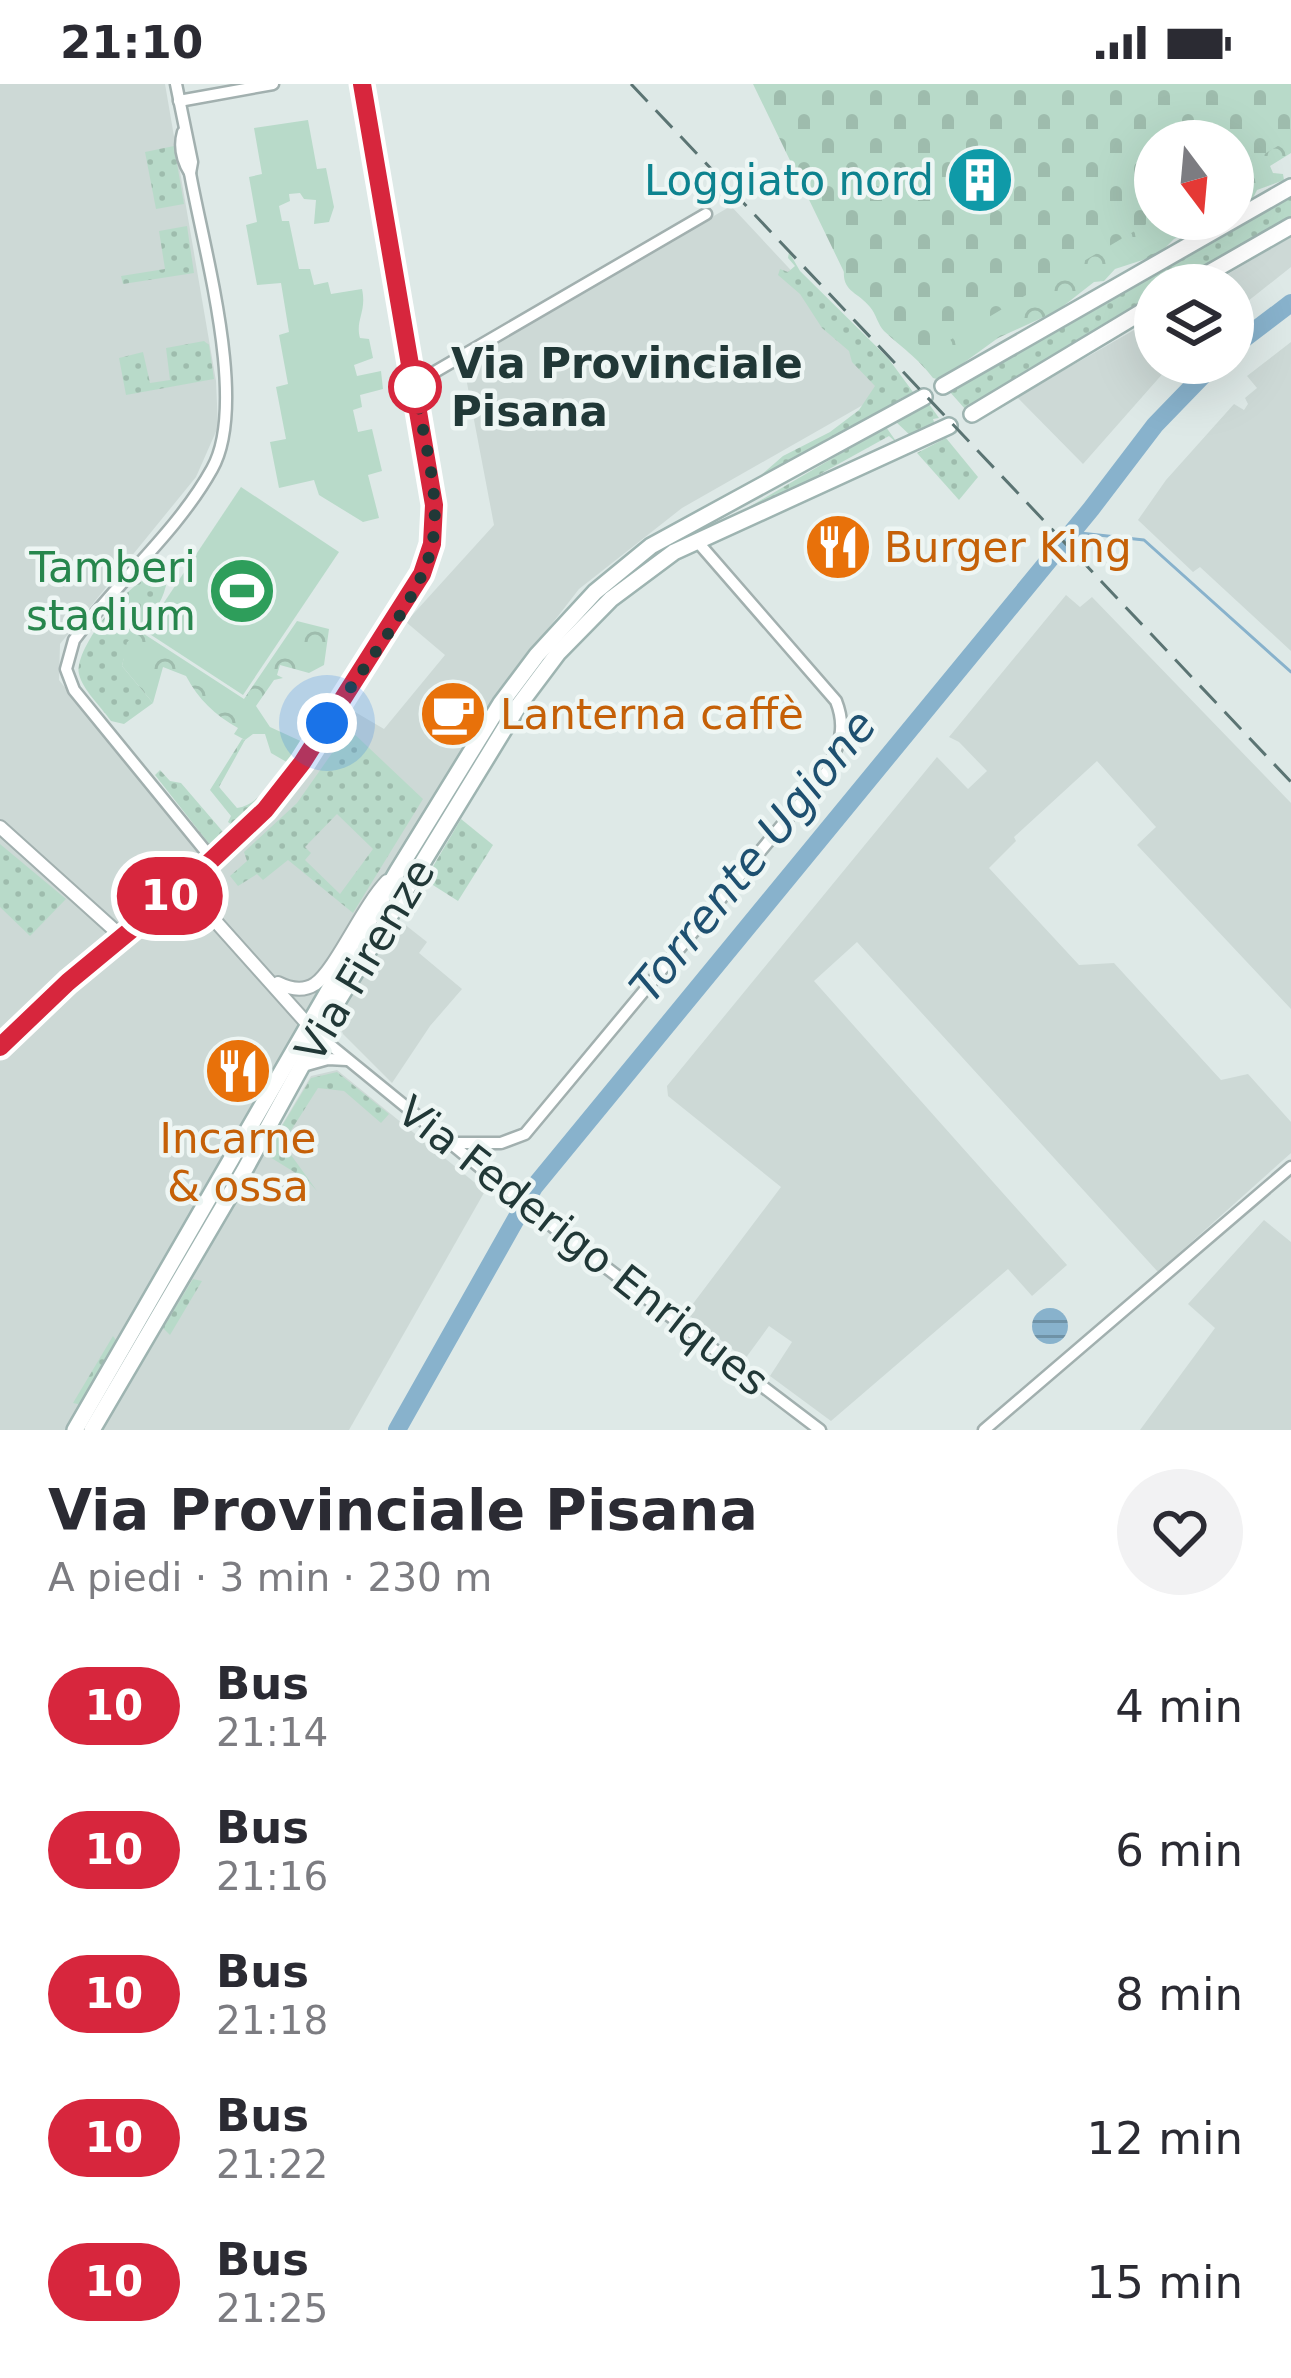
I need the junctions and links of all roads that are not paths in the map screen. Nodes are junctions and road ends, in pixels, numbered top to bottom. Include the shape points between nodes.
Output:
1 (176, 84) edge
2 (272, 84) edge
3 (362, 84) edge
4 (178, 101) junction
5 (1291, 187) edge
6 (706, 214) dead end
7 (1291, 226) edge
8 (1225, 264) edge
9 (1134, 317) edge
10 (414, 384) junction
11 (943, 386) dead end
12 (924, 397) dead end
13 (971, 414) dead end
14 (950, 426) dead end
15 (734, 503) junction
16 (696, 540) junction
17 (0, 827) edge
18 (212, 859) junction
19 (397, 872) junction
20 (184, 886) junction
21 (121, 936) junction
22 (269, 978) junction
23 (313, 1030) junction
24 (0, 1047) edge
25 (346, 1060) junction
26 (300, 1067) junction
27 (449, 1143) junction
28 (1291, 1166) edge
29 (75, 1430) edge
30 (92, 1430) edge
31 (820, 1430) edge
32 (984, 1430) edge

1 - 4 street
2 - 4 street
3 - 10 street
4 - 18 street via 228,393 226,433 195,494 74,640 66,669 74,691
5 - 11 main road
6 - 10 street
7 - 8 main road
9 - 13 main road
10 - 18 street via 434,505 422,574 302,763
12 - 15 main road, Via Firenze
14 - 16 main road, Via Firenze
15 - 16 street, Via Firenze
15 - 19 main road, Via Firenze via 651,546 556,632 501,704
16 - 23 main road, Via Firenze via 611,599 544,671
16 - 27 street via 836,701 841,740 827,771 525,1134
17 - 21 street
18 - 20 street
19 - 22 street, Via Firenze via 370,899 318,982 298,989
19 - 23 main road, Via Firenze
20 - 21 street
20 - 22 street
21 - 24 street
22 - 23 street
23 - 25 street, Via Federigo Enriques
23 - 26 main road, Via Firenze
23 - 29 main road, Via Firenze
25 - 26 street
25 - 27 street, Via Federigo Enriques
26 - 30 main road, Via Firenze
27 - 31 street, Via Federigo Enriques
28 - 32 street

